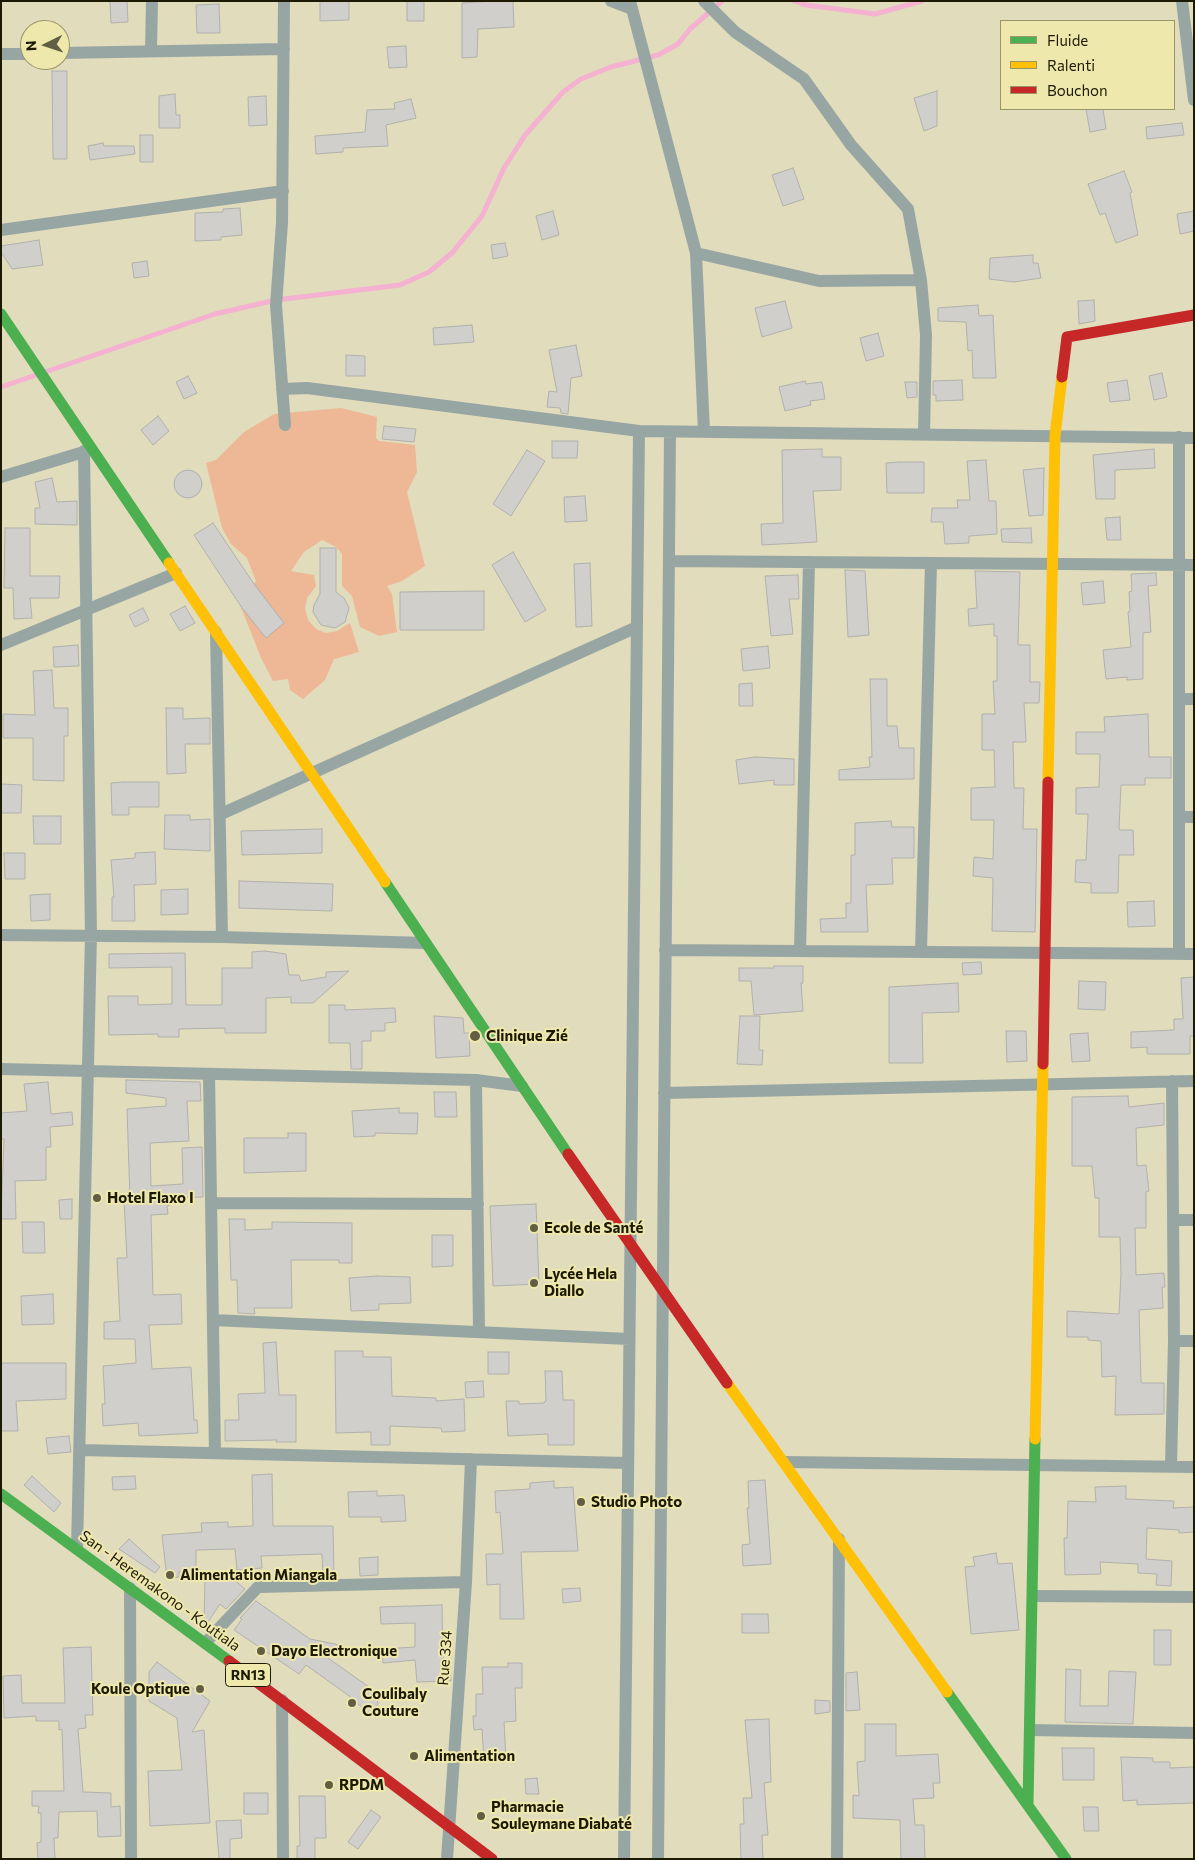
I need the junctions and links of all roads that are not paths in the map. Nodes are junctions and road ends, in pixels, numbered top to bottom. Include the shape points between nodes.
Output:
1 (152, 1) edge
2 (284, 1) edge
3 (611, 1) edge
4 (704, 1) edge
5 (1182, 1) edge
6 (1189, 1) edge
7 (631, 5) edge
8 (1194, 5) edge
9 (284, 49) junction
10 (151, 52) junction
11 (70, 53) edge
12 (1, 54) edge
13 (20, 54) edge
14 (1194, 100) edge
15 (283, 191) junction
16 (1, 230) edge
17 (696, 253) junction
18 (921, 280) junction
19 (1, 314) edge
20 (1194, 315) edge
21 (282, 389) junction
22 (284, 425) dead end
23 (639, 431) junction
24 (670, 432) junction
25 (704, 432) junction
26 (924, 434) junction
27 (1055, 436) junction
28 (1179, 438) junction
29 (1194, 438) edge
30 (88, 450) junction
31 (1, 478) edge
32 (669, 561) junction
33 (808, 562) junction
34 (931, 563) junction
35 (1053, 564) junction
36 (1179, 565) junction
37 (1194, 566) edge
38 (176, 573) junction
39 (85, 610) junction
40 (637, 627) junction
41 (216, 632) junction
42 (1, 645) edge
43 (1179, 699) junction
44 (1194, 699) edge
45 (312, 774) junction
46 (221, 814) junction
47 (1179, 817) junction
48 (1194, 817) edge
49 (1, 935) edge
50 (91, 935) junction
51 (222, 937) junction
52 (425, 943) junction
53 (665, 950) junction
54 (800, 951) junction
55 (921, 952) junction
56 (1046, 953) junction
57 (1179, 954) junction
58 (1194, 954) edge
59 (1, 1069) edge
60 (88, 1071) junction
61 (208, 1074) junction
62 (476, 1080) junction
63 (1172, 1081) junction
64 (1194, 1081) edge
65 (1043, 1084) junction
66 (522, 1086) junction
67 (664, 1093) junction
68 (211, 1203) junction
69 (478, 1204) junction
70 (1173, 1220) junction
71 (1194, 1220) edge
72 (630, 1246) junction
73 (663, 1291) junction
74 (213, 1320) junction
75 (479, 1332) junction
76 (629, 1339) junction
77 (1174, 1341) junction
78 (1194, 1342) edge
79 (80, 1450) junction
80 (216, 1453) junction
81 (471, 1459) junction
82 (785, 1462) junction
83 (628, 1463) junction
84 (1036, 1464) junction
85 (1171, 1466) junction
86 (1194, 1467) edge
87 (1, 1494) edge
88 (839, 1538) junction
89 (77, 1549) junction
90 (466, 1582) junction
91 (130, 1588) junction
92 (1033, 1596) junction
93 (1194, 1597) edge
94 (204, 1643) junction
95 (282, 1700) junction
96 (1031, 1730) junction
97 (1194, 1733) edge
98 (1028, 1803) junction
99 (450, 1829) junction
100 (131, 1859) edge
101 (283, 1859) edge
102 (447, 1859) edge
103 (492, 1859) edge
104 (624, 1859) edge
105 (658, 1859) edge
106 (837, 1859) edge
107 (1066, 1859) edge

1 - 10 street
2 - 9 street
3 - 7 street
4 - 18 street via 734,32 804,79 851,145 908,209
5 - 14 street
6 - 8 street
7 - 17 street
9 - 10 street
9 - 15 street
10 - 11 street
12 - 13 street
15 - 16 street
15 - 21 street via 276,305
17 - 18 street via 819,281
17 - 25 street
18 - 26 street via 926,335
19 - 30 street
20 - 27 street via 1067,337
21 - 22 street
21 - 23 street via 307,388
23 - 24 street
23 - 40 street
24 - 25 street
24 - 32 street
25 - 26 street
26 - 27 street
27 - 28 street
27 - 35 street
28 - 29 street
28 - 36 street
30 - 31 street
30 - 38 street
30 - 39 street
32 - 33 street
32 - 53 street
33 - 34 street
33 - 54 street
34 - 35 street
34 - 55 street
35 - 36 street
35 - 56 street
36 - 37 street
36 - 43 street
38 - 39 street
38 - 41 street
39 - 42 street
39 - 50 street
40 - 45 street
40 - 72 street
41 - 45 street
41 - 46 street
43 - 44 street
43 - 47 street
45 - 46 street
45 - 52 street
46 - 51 street
47 - 48 street
47 - 57 street
49 - 50 street
50 - 51 street
50 - 60 street
51 - 52 street
52 - 66 street
53 - 54 street
53 - 67 street
54 - 55 street
55 - 56 street
56 - 57 street
56 - 65 street
57 - 58 street
59 - 60 street
60 - 61 street
60 - 79 street
61 - 62 street
61 - 68 street
62 - 66 street
62 - 69 street
63 - 64 street
63 - 65 street
63 - 70 street
65 - 67 street
65 - 84 street
66 - 72 street
67 - 73 street
68 - 69 street
68 - 74 street
69 - 75 street
70 - 71 street
70 - 77 street
72 - 73 street
72 - 76 street
73 - 82 street
73 - 105 street
74 - 75 street
74 - 80 street
75 - 76 street
76 - 83 street
77 - 78 street
77 - 85 street
79 - 80 street
79 - 89 street
80 - 81 street
81 - 83 street
81 - 90 street, Rue 334
82 - 84 street
82 - 88 street
83 - 104 street
84 - 85 street
84 - 92 street
85 - 86 street
87 - 89 street, San - Heremakono - Koutiala / RN13
88 - 98 street
88 - 106 street
89 - 91 street, San - Heremakono - Koutiala / RN13
90 - 94 street via 258,1587
90 - 99 street, Rue 334
91 - 94 street, San - Heremakono - Koutiala / RN13
91 - 100 street
92 - 93 street
92 - 96 street
94 - 95 street, San - Heremakono - Koutiala / RN13
95 - 99 street, San - Heremakono - Koutiala / RN13
95 - 101 street
96 - 97 street
96 - 98 street
98 - 107 street
99 - 102 street, Rue 334
99 - 103 street, San - Heremakono - Koutiala / RN13

